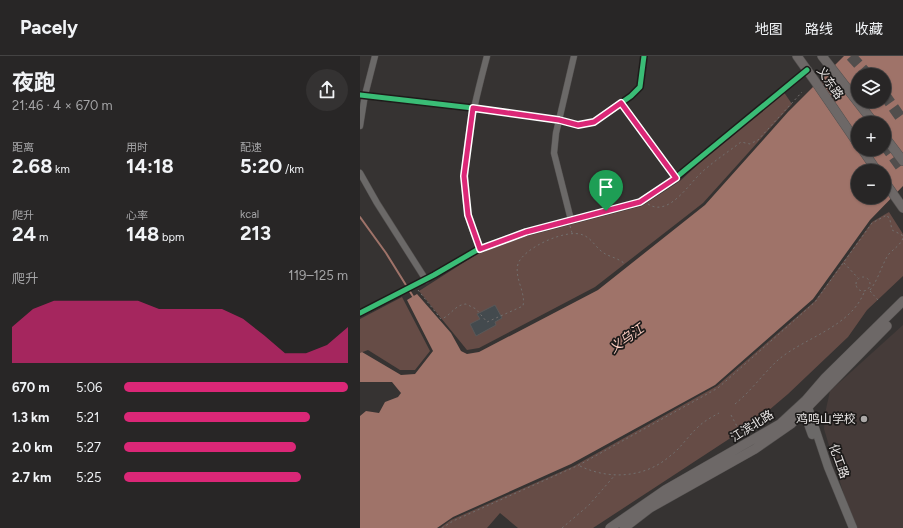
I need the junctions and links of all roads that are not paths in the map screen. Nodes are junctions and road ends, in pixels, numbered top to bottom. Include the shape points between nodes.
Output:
1 (375, 56) edge
2 (487, 56) edge
3 (574, 56) edge
4 (644, 56) edge
5 (797, 56) edge
6 (822, 56) edge
7 (806, 70) junction
8 (362, 95) edge
9 (621, 103) junction
10 (473, 108) junction
11 (869, 116) edge
12 (559, 120) junction
13 (360, 126) edge
14 (851, 134) edge
15 (891, 145) edge
16 (903, 161) edge
17 (360, 172) edge
18 (676, 178) junction
19 (891, 191) edge
20 (903, 208) edge
21 (571, 220) junction
22 (480, 249) junction
23 (426, 280) junction
24 (903, 301) edge
25 (903, 310) edge
26 (360, 313) edge
27 (805, 406) junction
28 (610, 528) edge
29 (624, 528) edge
30 (847, 528) edge
31 (853, 528) edge

1 - 8 street
2 - 10 street
3 - 12 street
4 - 9 street via 640,87
5 - 7 main road, 义东路
6 - 11 main road, 义东路
7 - 14 main road, 义东路, bridge
7 - 18 street
8 - 10 street
8 - 13 street
9 - 12 street via 594,122 578,125
9 - 18 street
10 - 12 street
10 - 22 street via 464,176 468,215
12 - 21 street via 554,153
15 - 16 main road
17 - 23 street
18 - 21 street via 640,202
19 - 20 main road
21 - 22 street via 526,232
22 - 23 street
23 - 26 street
24 - 27 main road, 江滨北路 via 825,378
25 - 27 main road, 江滨北路
27 - 28 main road, 江滨北路 via 780,424 666,490
27 - 29 main road, 江滨北路 via 791,424 755,449 650,508
27 - 30 street, 化工路
27 - 31 street, 化工路

